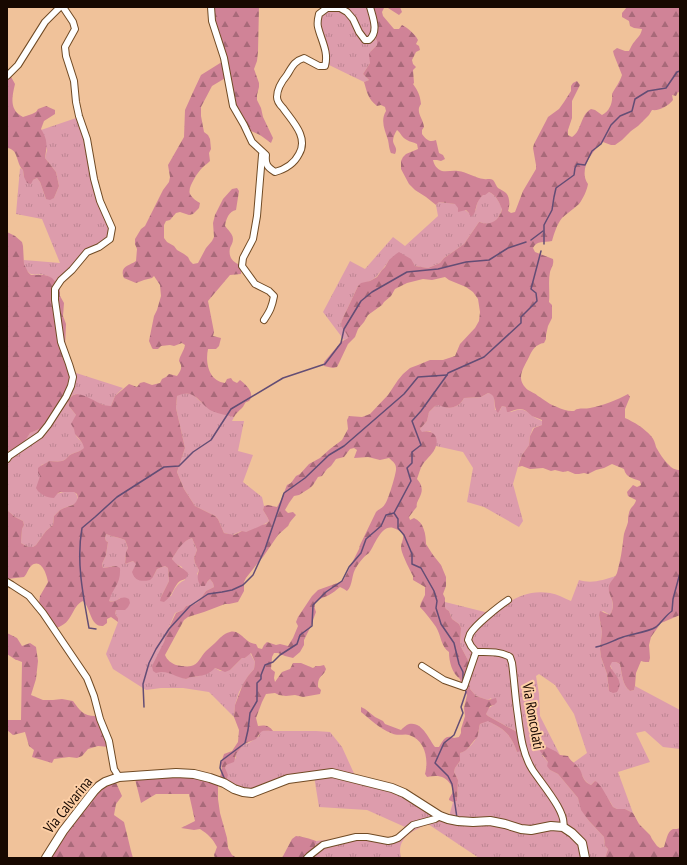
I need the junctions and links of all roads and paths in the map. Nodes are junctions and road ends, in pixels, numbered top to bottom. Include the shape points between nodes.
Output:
1 (62, 7) edge
2 (211, 7) edge
3 (370, 7) edge
4 (7, 76) edge
5 (263, 151) junction
6 (264, 320) dead end
7 (7, 459) edge
8 (7, 582) edge
9 (508, 600) dead end
10 (476, 652) junction
11 (422, 666) dead end
12 (119, 777) junction
13 (440, 816) junction
14 (563, 827) junction
15 (46, 858) edge
16 (307, 858) edge
17 (585, 858) edge

1 - 4 street via 45,22 18,64
1 - 7 street via 75,29 65,47 66,56 74,81 76,102 87,139 94,180 112,228 110,238 87,252 55,289 61,342 73,377 66,397 40,435
2 - 5 street via 212,21 224,58 233,106 252,142
3 - 5 street via 375,29 373,37 369,40 359,32 347,12 340,8 326,8 319,14 318,26 327,60 325,66 319,66 304,58 296,61 280,85 277,98 295,124 303,142 302,150 291,165 275,172 265,162 266,155
5 - 6 street via 253,239 243,258 242,266 255,284 274,296 270,312
8 - 12 street via 29,596 87,678 109,741 114,769
9 - 10 street via 498,606 470,634 468,640
10 - 11 street via 464,687 444,680
10 - 14 street, Via Roncolati via 498,653 510,657 524,749 531,768 561,810 565,823
12 - 13 street, Via Calvarina via 194,774 252,793 288,779 332,773 404,793
12 - 15 street, Via Calvarina via 105,782 94,791
13 - 14 street, Via Calvarina via 458,821 490,821 531,830 550,826
13 - 16 street via 413,825 393,840 356,837 323,845
14 - 17 street via 582,843

